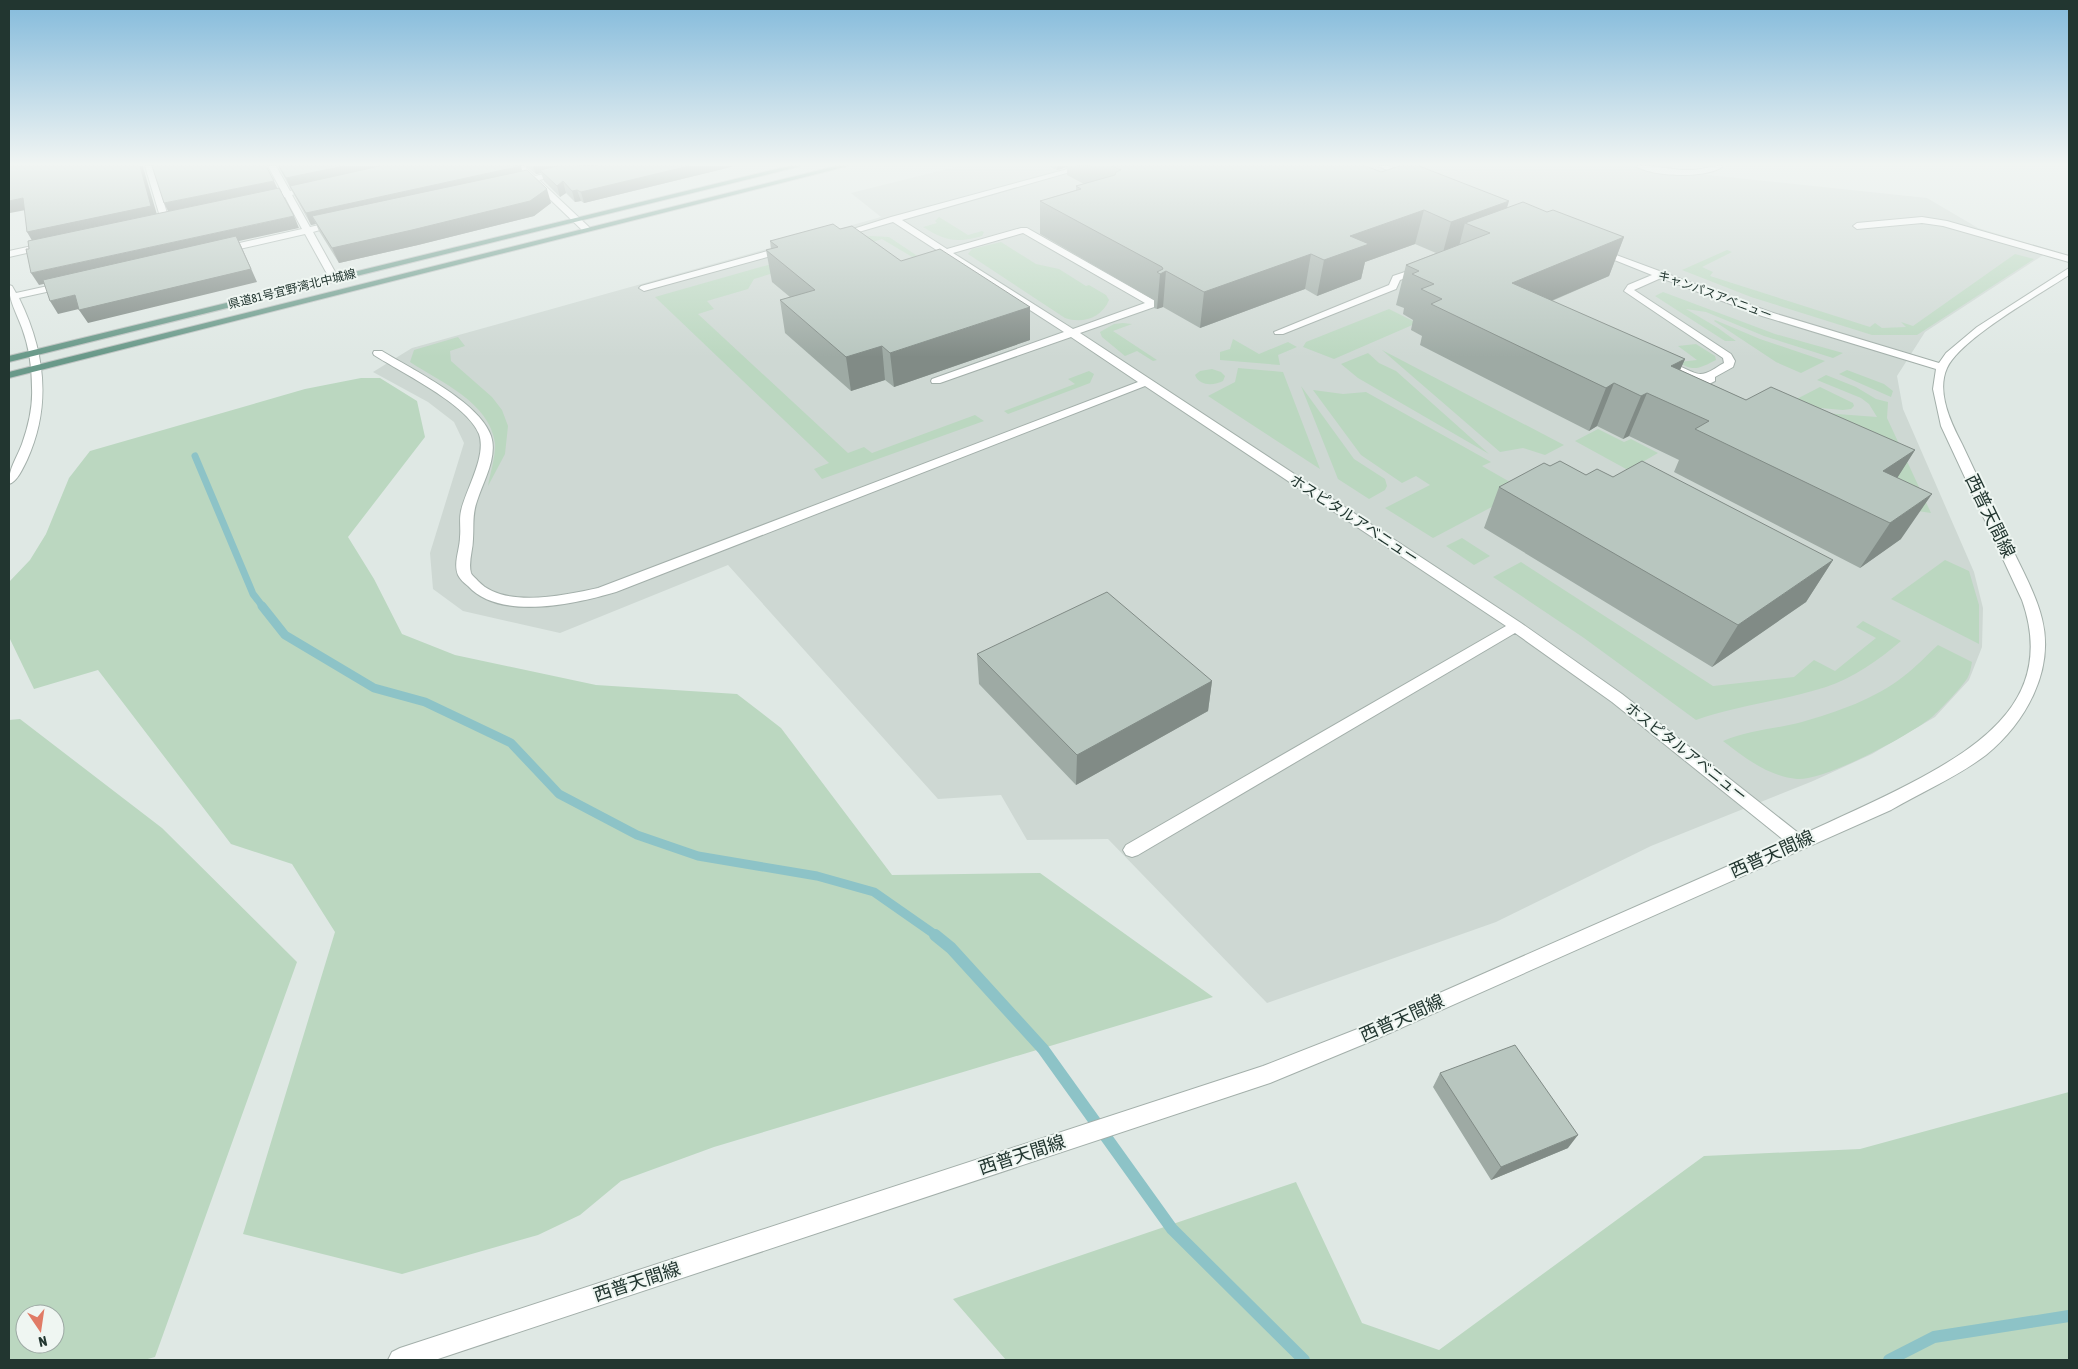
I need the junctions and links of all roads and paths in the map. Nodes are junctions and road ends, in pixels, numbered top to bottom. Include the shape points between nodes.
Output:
1 (312, 230) edge
2 (534, 230) edge
3 (586, 230) edge
4 (856, 230) edge
5 (911, 230) edge
6 (1022, 230) edge
7 (1031, 230) edge
8 (1968, 230) edge
9 (307, 231) junction
10 (827, 238) edge
11 (51, 245) edge
12 (798, 246) edge
13 (1589, 247) edge
14 (212, 252) edge
15 (946, 252) junction
16 (9, 254) edge
17 (2069, 259) edge
18 (1433, 265) edge
19 (2069, 271) edge
20 (1660, 275) junction
21 (334, 279) junction
22 (79, 282) edge
23 (644, 288) dead end
24 (10, 293) edge
25 (1279, 332) dead end
26 (1072, 333) junction
27 (35, 353) junction
28 (378, 353) dead end
29 (9, 359) edge
30 (1665, 361) edge
31 (38, 368) junction
32 (1941, 368) junction
33 (9, 375) edge
34 (1709, 376) junction
35 (936, 382) dead end
36 (1147, 382) junction
37 (1675, 388) edge
38 (9, 480) edge
39 (1516, 626) junction
40 (1798, 842) junction
41 (1132, 850) dead end
42 (400, 1360) edge

1 - 9 street
2 - 21 main road, 県道81号宜野湾北中城線
3 - 31 main road, 県道81号宜野湾北中城線
4 - 10 street
5 - 15 street, ホスピタルアベニュー
6 - 15 street
7 - 26 street via 1153,304
8 - 17 street
9 - 14 street
9 - 21 street
11 - 16 street
12 - 23 street
13 - 20 street, キャンパスアベニュー
15 - 26 street, ホスピタルアベニュー via 954,262
18 - 25 street via 1396,278 1393,287
19 - 32 street via 1977,332 1952,353
20 - 32 street, キャンパスアベニュー via 1766,314
20 - 34 street via 1628,291 1730,360 1729,365
21 - 27 main road, 県道81号宜野湾北中城線
22 - 24 street
24 - 27 street
26 - 35 street
26 - 36 street, ホスピタルアベニュー
27 - 29 main road, 県道81号宜野湾北中城線
27 - 31 street
28 - 36 street via 458,403 481,425 486,448 466,519 463,555 466,576 484,595 510,602 581,597 611,589
30 - 34 street via 1690,376
31 - 33 main road, 県道81号宜野湾北中城線
31 - 38 street via 35,422 30,442
32 - 40 street, 西普天間線 via 1938,387 1948,426 2033,610 2038,640 2035,667 2012,718 1966,761 1884,805
34 - 37 street via 1711,379 1694,388
36 - 39 street, ホスピタルアベニュー
39 - 40 street, ホスピタルアベニュー via 1617,698
39 - 41 street
40 - 42 street, 西普天間線 via 1367,1034 1263,1076

